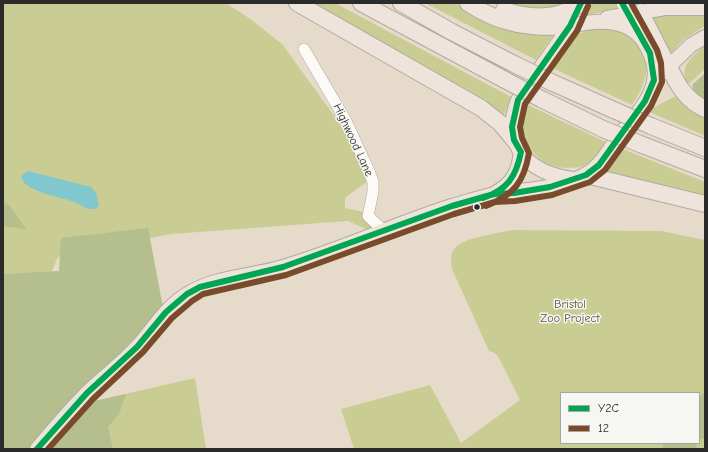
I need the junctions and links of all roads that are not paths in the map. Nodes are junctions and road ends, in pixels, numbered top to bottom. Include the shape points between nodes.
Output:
1 (297, 3) edge
2 (360, 3) edge
3 (401, 3) edge
4 (468, 3) edge
5 (488, 3) edge
6 (581, 3) edge
7 (677, 5) edge
8 (632, 8) edge
9 (705, 8) edge
10 (588, 22) junction
11 (570, 26) junction
12 (705, 37) edge
13 (644, 40) junction
14 (304, 48) dead end
15 (669, 66) junction
16 (654, 80) junction
17 (705, 109) edge
18 (518, 147) junction
19 (705, 148) edge
20 (705, 169) edge
21 (580, 177) junction
22 (494, 194) junction
23 (705, 204) edge
24 (384, 231) junction
25 (37, 449) edge

1 - 18 highway via 481,108 500,123
2 - 20 highway, bridge via 541,99 604,129
3 - 19 highway, bridge via 551,82
4 - 11 highway via 507,22 530,28
5 - 6 highway via 508,11 532,16 555,16
6 - 11 street
7 - 8 main road
7 - 9 main road
8 - 10 main road
8 - 13 street
8 - 15 main road
10 - 11 main road
10 - 13 main road via 618,22 636,30
11 - 18 main road via 518,100 512,120
12 - 15 main road via 691,44
13 - 16 main road via 653,64
14 - 24 street, Highwood Lane via 346,120 369,171 373,192 368,216
15 - 16 main road
15 - 17 highway via 690,100
16 - 21 main road via 645,101 599,165
18 - 21 main road via 541,171 556,177
18 - 22 main road via 518,170 507,187
21 - 22 main road via 550,187
21 - 23 highway
22 - 24 main road via 452,206
24 - 25 main road via 283,268 221,281 187,294 166,312 137,347 87,393

